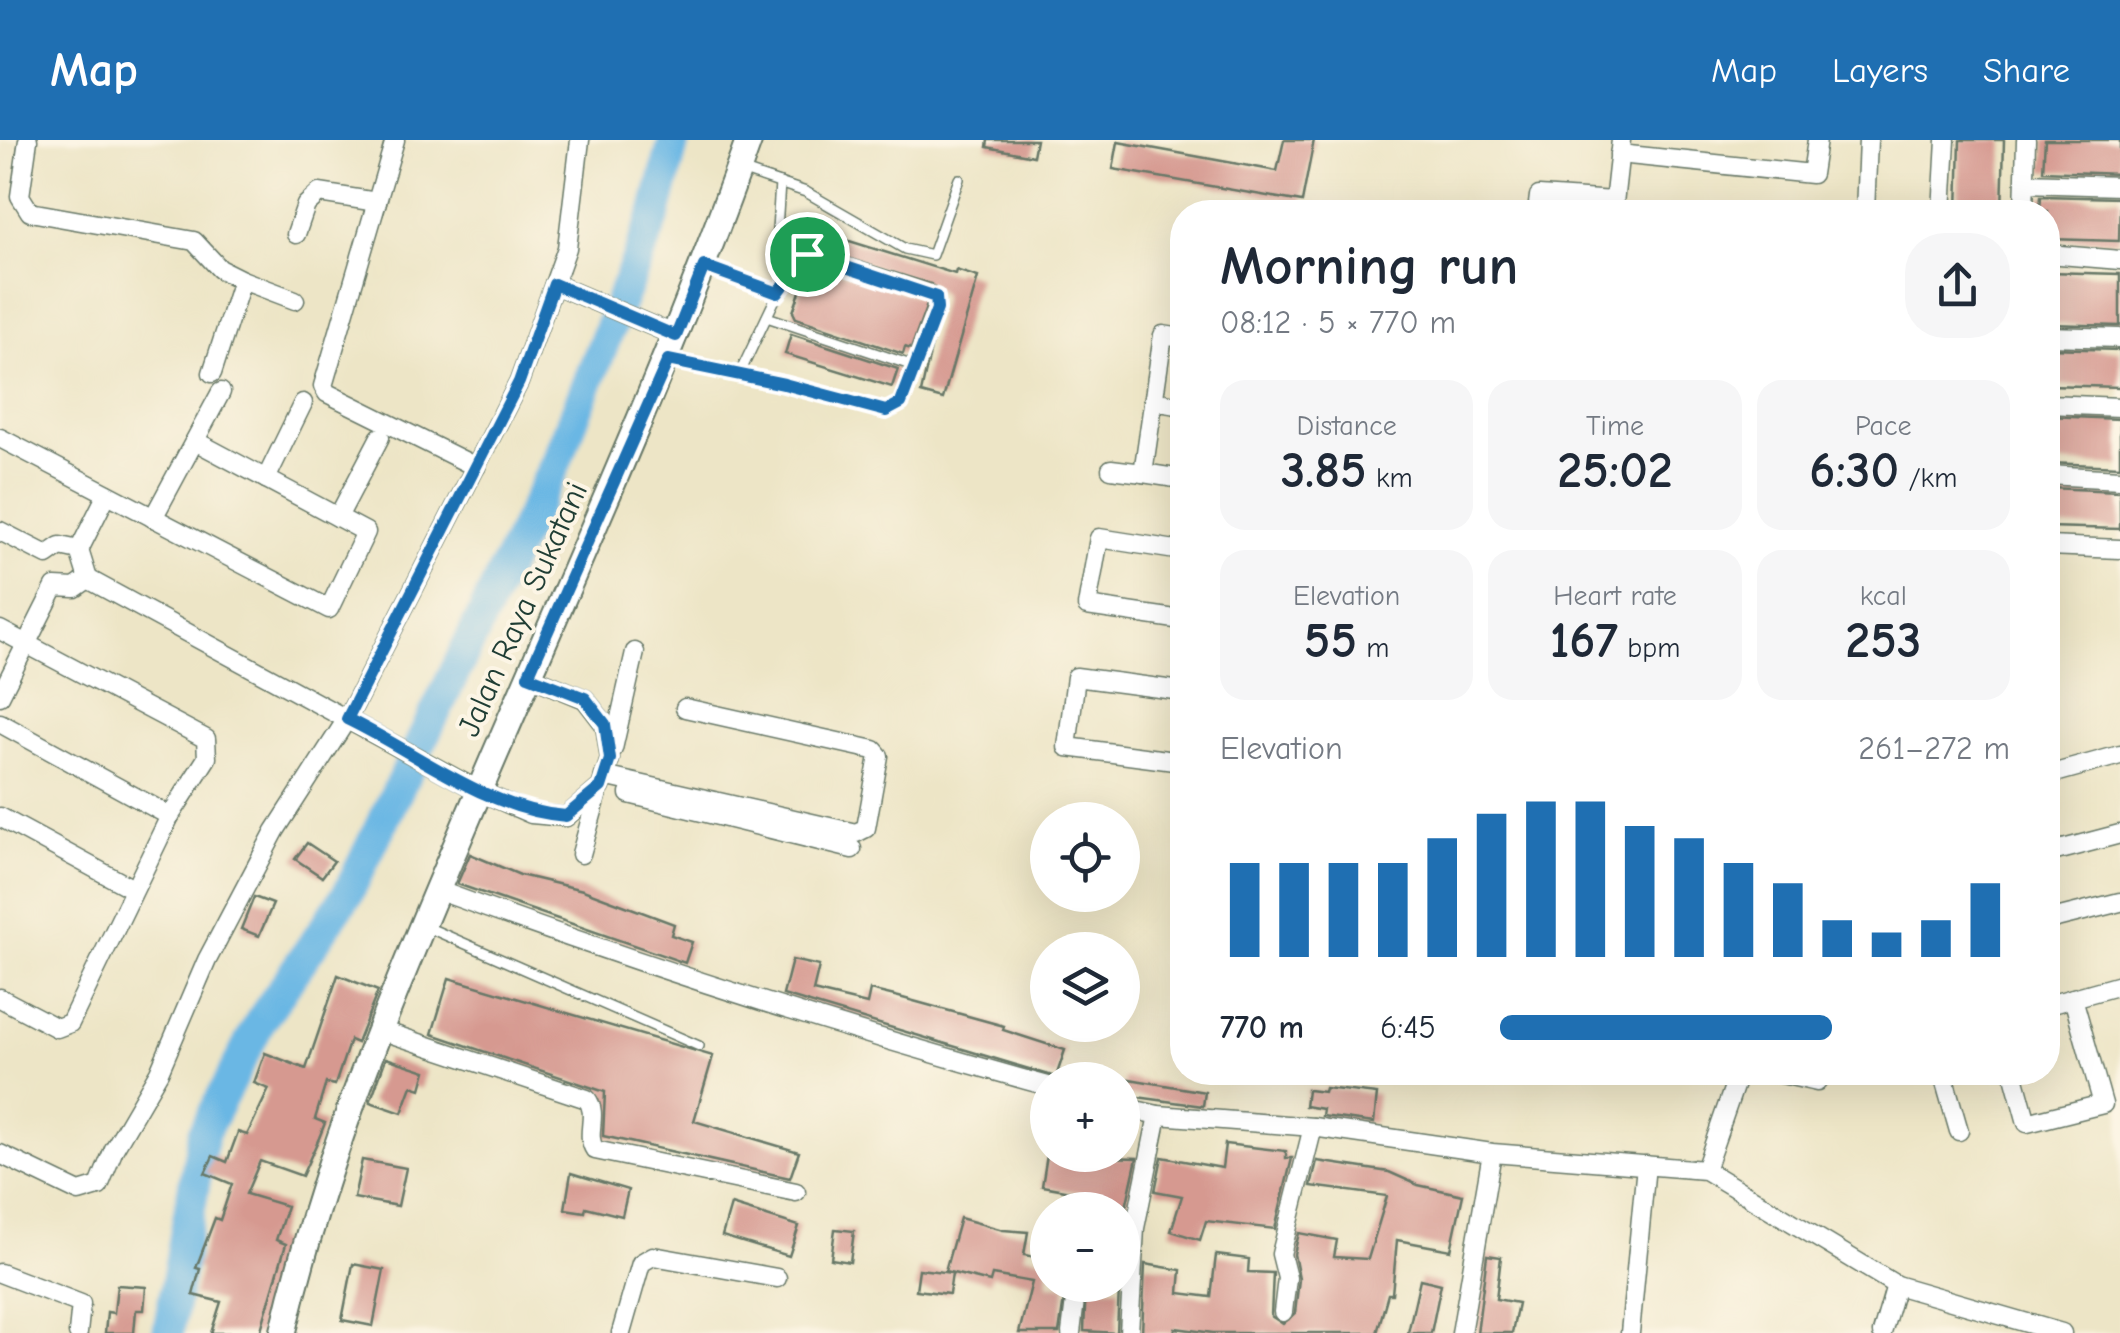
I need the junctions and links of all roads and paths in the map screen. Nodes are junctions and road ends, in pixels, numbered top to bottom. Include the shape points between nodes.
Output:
1 (28, 140) edge
2 (395, 140) edge
3 (580, 140) edge
4 (749, 140) edge
5 (1816, 140) edge
6 (1868, 140) edge
7 (1946, 140) edge
8 (2026, 140) edge
9 (1620, 147) edge
10 (739, 169) junction
11 (959, 180) dead end
12 (780, 183) junction
13 (2025, 183) junction
14 (2120, 186) edge
15 (1538, 200) edge
16 (1566, 200) edge
17 (1615, 200) edge
18 (1866, 200) edge
19 (1943, 200) edge
20 (2024, 200) edge
21 (377, 202) junction
22 (296, 234) dead end
23 (2060, 255) edge
24 (2120, 260) edge
25 (704, 266) junction
26 (794, 272) junction
27 (242, 280) junction
28 (554, 284) junction
29 (778, 293) junction
30 (295, 300) dead end
31 (766, 316) junction
32 (1170, 336) edge
33 (2060, 336) edge
34 (2120, 338) edge
35 (672, 348) junction
36 (914, 366) junction
37 (212, 372) dead end
38 (739, 374) junction
39 (221, 392) dead end
40 (1153, 402) junction
41 (303, 403) dead end
42 (1170, 404) edge
43 (2060, 404) edge
44 (2120, 407) edge
45 (380, 437) dead end
46 (0, 438) edge
47 (195, 441) junction
48 (476, 467) junction
49 (1111, 468) dead end
50 (1143, 473) junction
51 (2060, 476) edge
52 (1170, 477) edge
53 (266, 479) junction
54 (2120, 479) edge
55 (108, 494) junction
56 (338, 517) junction
57 (154, 518) junction
58 (0, 531) edge
59 (2060, 546) edge
60 (1170, 548) edge
61 (2120, 549) edge
62 (79, 550) junction
63 (47, 555) junction
64 (88, 579) junction
65 (55, 587) junction
66 (1170, 618) edge
67 (0, 630) edge
68 (27, 643) junction
69 (635, 652) dead end
70 (528, 676) junction
71 (1170, 689) edge
72 (0, 696) edge
73 (685, 708) dead end
74 (347, 719) junction
75 (0, 723) edge
76 (2120, 755) edge
77 (1170, 760) edge
78 (2060, 772) edge
79 (603, 779) junction
80 (479, 792) junction
81 (0, 816) edge
82 (170, 816) junction
83 (2120, 834) edge
84 (852, 849) dead end
85 (2060, 850) edge
86 (581, 854) dead end
87 (132, 888) junction
88 (437, 890) junction
89 (2120, 902) edge
90 (2060, 917) edge
91 (421, 924) junction
92 (2120, 985) edge
93 (0, 998) edge
94 (2073, 998) junction
95 (2060, 1002) edge
96 (377, 1029) junction
97 (699, 1046) dead end
98 (1030, 1081) edge
99 (1734, 1085) edge
100 (1946, 1085) edge
101 (2017, 1085) edge
102 (1140, 1111) edge
103 (1158, 1115) junction
104 (1314, 1126) junction
105 (1958, 1131) dead end
106 (1492, 1153) junction
107 (0, 1154) edge
108 (1646, 1165) junction
109 (1705, 1170) junction
110 (796, 1192) dead end
111 (0, 1273) edge
112 (777, 1278) dead end
113 (1896, 1285) junction
114 (1075, 1302) edge
115 (1284, 1312) dead end
116 (2016, 1326) edge
117 (78, 1333) edge
118 (283, 1333) edge
119 (620, 1333) edge
120 (1071, 1333) edge
121 (1129, 1333) edge
122 (1461, 1333) edge
123 (1630, 1333) edge
124 (1882, 1333) edge
125 (2062, 1333) edge

1 - 27 street via 20,196 30,212 194,242 220,269
2 - 21 street
3 - 28 street via 566,248
4 - 10 main road, Jalan Raya Sukatani
5 - 9 street via 1812,174
6 - 18 street
7 - 19 street
8 - 13 street
9 - 17 street
10 - 12 lane
10 - 25 main road, Jalan Raya Sukatani
11 - 12 lane via 932,255 905,250
12 - 26 lane via 776,244
13 - 14 street
13 - 20 street
15 - 16 street
21 - 22 street via 319,193
21 - 48 street via 323,386
23 - 24 street
25 - 29 lane
25 - 35 main road, Jalan Raya Sukatani
26 - 29 lane
26 - 36 lane via 810,254 934,295 937,309
27 - 30 street
27 - 37 street
28 - 35 street via 650,324
28 - 48 street via 519,382
29 - 31 lane
31 - 36 lane
31 - 38 lane
32 - 40 street via 1163,335
33 - 34 street
35 - 38 lane
35 - 70 main road, Jalan Raya Sukatani
36 - 38 lane via 892,411
39 - 47 street
40 - 42 street
40 - 50 street
41 - 53 street
43 - 44 street
45 - 56 street
46 - 55 street
47 - 53 street
47 - 57 street
48 - 74 street
49 - 50 street
50 - 52 street
51 - 54 street
53 - 56 street
55 - 57 street
55 - 62 street
56 - 57 street via 366,532 328,609
58 - 63 street
59 - 61 street
60 - 66 street via 1099,538 1087,606
62 - 63 street via 60,546
62 - 64 street
63 - 65 street
64 - 65 street via 75,588
64 - 74 street
65 - 68 street
67 - 68 street
68 - 72 street
68 - 82 street via 206,739 207,758
69 - 79 street
70 - 79 street via 585,698 605,724
70 - 80 main road, Jalan Raya Sukatani
71 - 77 street via 1076,677 1067,747
73 - 79 street via 874,750 879,756 866,828 856,833
74 - 80 street
74 - 107 street via 275,832 99,1186 79,1192
75 - 82 street
76 - 78 street
79 - 80 street via 566,816 531,814
79 - 84 street
79 - 86 street
80 - 88 main road, Jalan Raya Sukatani
81 - 87 street
82 - 87 street
83 - 85 street
87 - 93 street via 70,1023 57,1028
88 - 91 main road, Jalan Raya Sukatani
88 - 98 street via 751,999
89 - 90 street
91 - 96 main road, Jalan Raya Sukatani
91 - 97 lane
92 - 94 street
94 - 95 street
94 - 101 street via 2103,1104 2027,1123
96 - 110 street via 587,1099 595,1150
96 - 118 main road, Jalan Raya Sukatani via 318,1199
99 - 109 street
100 - 105 street
102 - 103 street
103 - 104 street
103 - 121 street via 1134,1228
104 - 106 street
104 - 115 street via 1282,1249
106 - 108 street
106 - 122 street
108 - 109 street
108 - 123 street
109 - 113 street
111 - 117 street via 81,1304
112 - 119 street via 653,1256 642,1263
113 - 116 street
113 - 124 street
114 - 120 street
116 - 125 street

